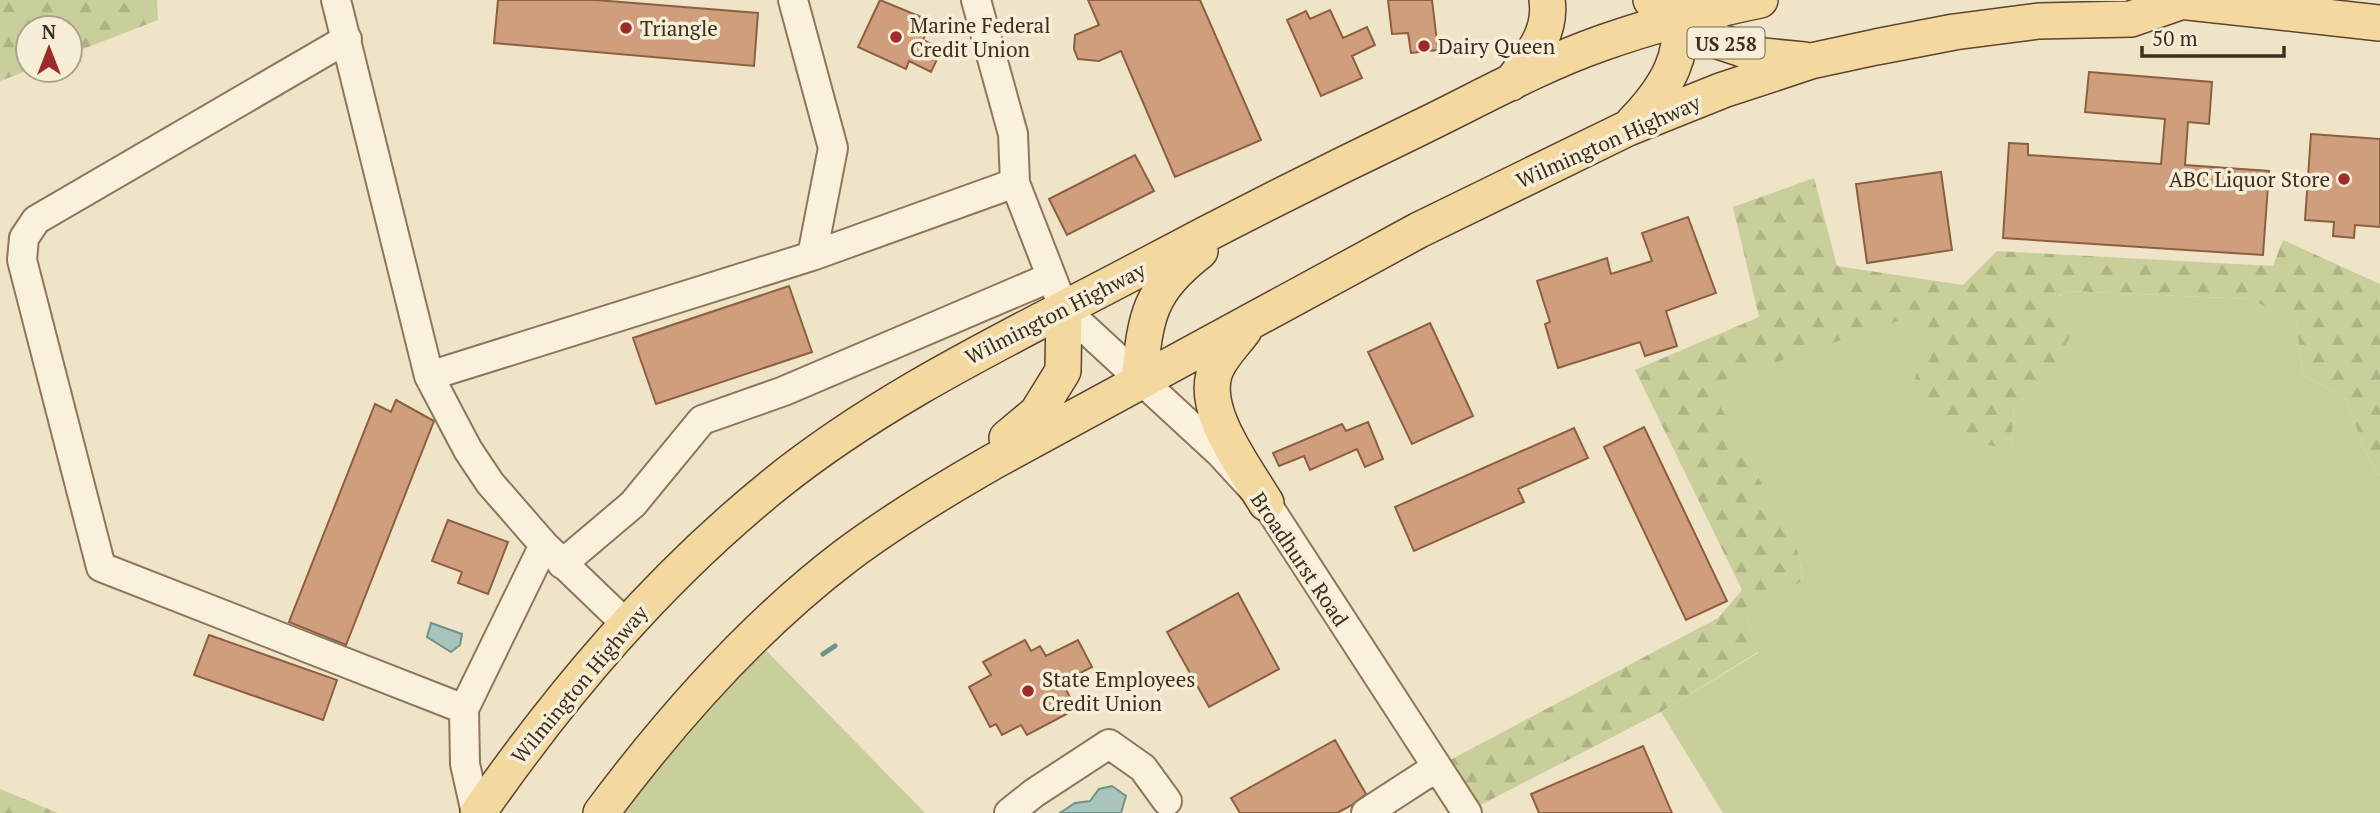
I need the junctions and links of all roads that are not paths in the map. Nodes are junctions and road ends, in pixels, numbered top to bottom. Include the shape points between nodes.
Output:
1 (336, 0) edge
2 (793, 0) edge
3 (976, 0) edge
4 (1547, 0) edge
5 (1651, 0) edge
6 (1760, 0) edge
7 (2174, 2) edge
8 (2232, 4) edge
9 (1681, 9) edge
10 (2380, 23) edge
11 (347, 39) junction
12 (1811, 61) junction
13 (1511, 83) junction
14 (1628, 128) junction
15 (1015, 183) junction
16 (1250, 210) junction
17 (812, 256) junction
18 (1052, 277) junction
19 (1064, 309) junction
20 (1252, 320) junction
21 (429, 376) junction
22 (1139, 381) junction
23 (952, 485) junction
24 (1266, 503) junction
25 (553, 555) junction
26 (625, 623) junction
27 (464, 709) junction
28 (1437, 767) junction
29 (1167, 801) dead end
30 (1404, 803) edge
31 (477, 813) edge
32 (601, 813) edge
33 (1009, 813) edge
34 (1366, 813) edge
35 (1467, 813) edge

1 - 11 street
2 - 17 street via 833,148
3 - 15 street via 1013,134
4 - 13 main road via 1549,13 1542,40
5 - 9 main road, US 258
6 - 9 main road, Wilmington Highway
7 - 8 main road
7 - 12 main road via 2132,19 2039,22 1954,32
8 - 10 main road
9 - 12 main road, US 258 via 1712,38 1763,56
9 - 13 main road, Wilmington Highway
9 - 14 main road via 1677,62 1657,98
11 - 21 street
11 - 27 street via 36,220 24,238 22,260 101,567
12 - 14 main road, Wilmington Highway
13 - 16 main road, Wilmington Highway
14 - 20 main road, Wilmington Highway via 1419,230
15 - 17 street
15 - 18 street
16 - 19 main road, Wilmington Highway
16 - 22 main road via 1170,274 1152,304
17 - 21 street
18 - 19 street
18 - 25 street via 784,391 702,420 633,504
19 - 22 street, Broadhurst Road
19 - 23 main road via 1063,371 1037,413
19 - 26 main road, Wilmington Highway via 966,358 868,418 775,484
20 - 22 main road, Wilmington Highway
20 - 24 main road via 1216,367 1212,397 1223,432
21 - 25 street via 468,450
22 - 23 main road, Wilmington Highway
22 - 24 street, Broadhurst Road via 1220,453
23 - 32 main road, Wilmington Highway via 848,555 779,611 714,675
24 - 28 street, Broadhurst Road
25 - 26 street
25 - 27 street
26 - 31 main road, Wilmington Highway
27 - 31 street via 465,764
28 - 30 street
28 - 35 street, Broadhurst Road
29 - 33 street via 1143,768 1110,744
30 - 34 street

